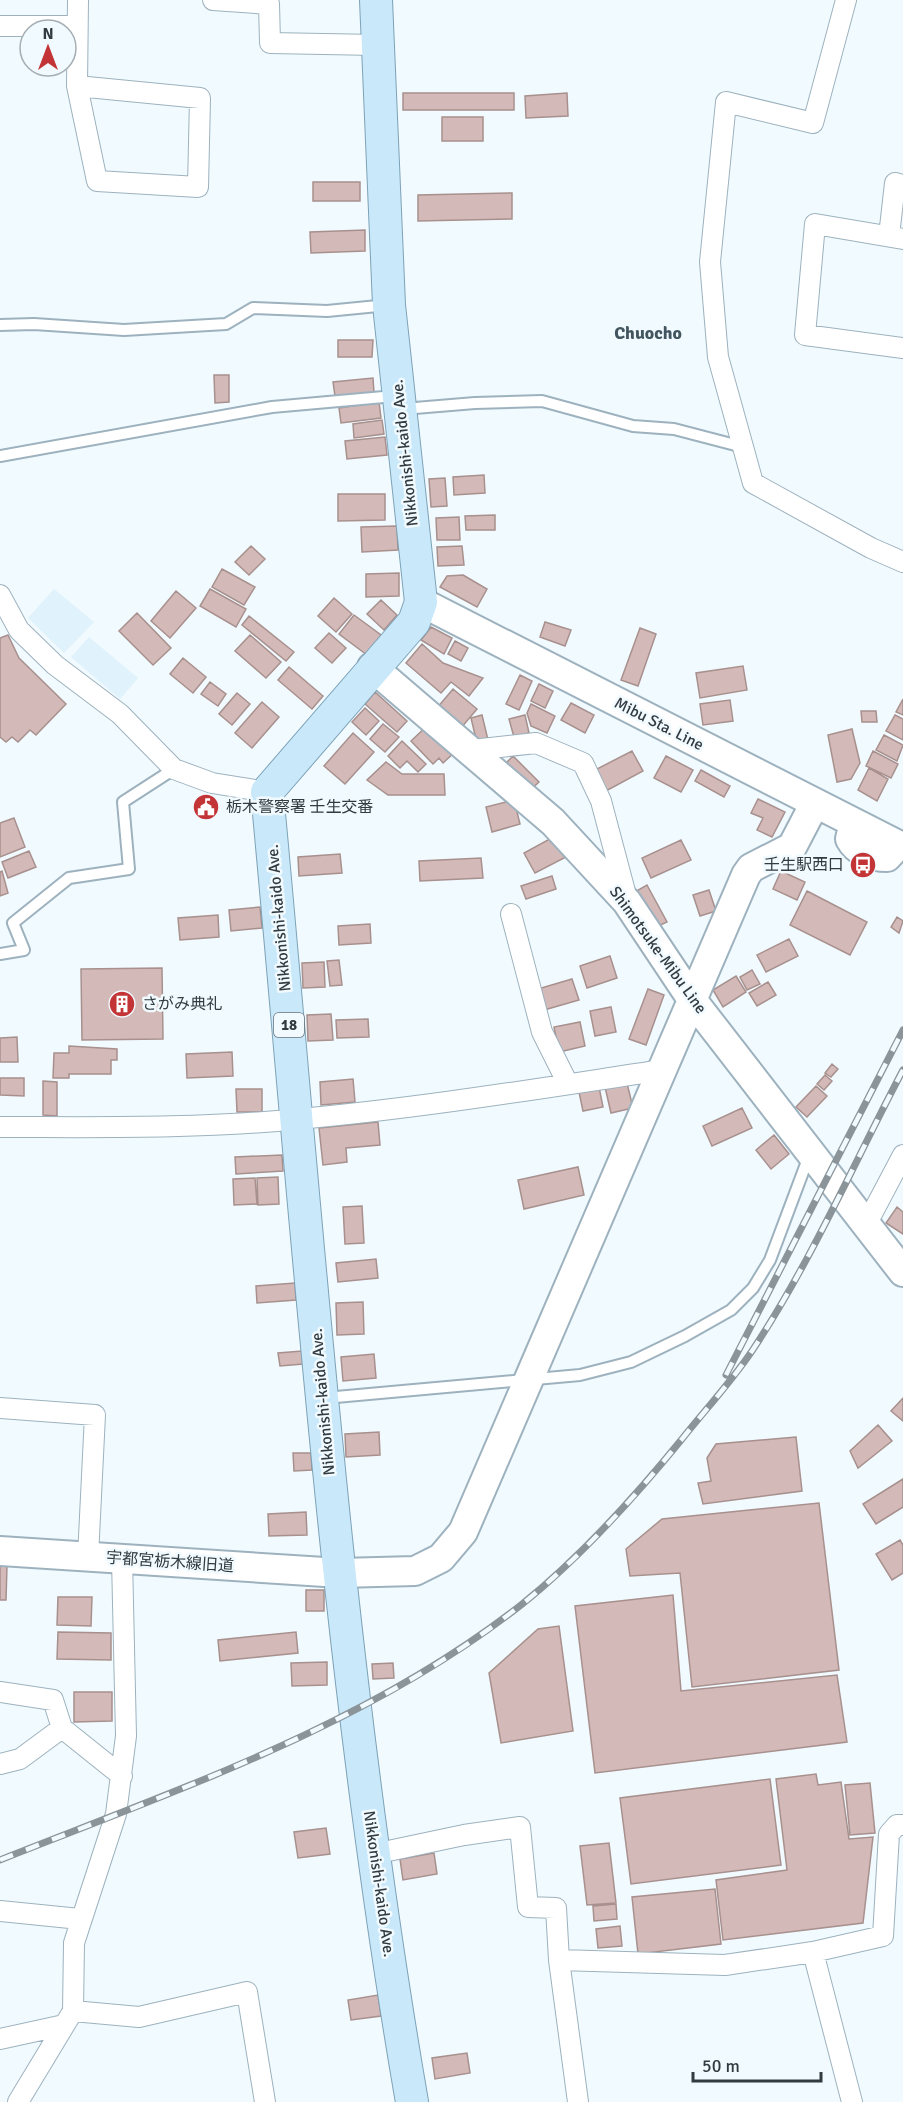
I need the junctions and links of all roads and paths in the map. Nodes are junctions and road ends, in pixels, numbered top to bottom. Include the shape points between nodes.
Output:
1 (78, 0) edge
2 (213, 0) edge
3 (376, 0) edge
4 (846, 0) edge
5 (77, 18) edge
6 (0, 26) edge
7 (18, 26) edge
8 (377, 45) junction
9 (76, 78) edge
10 (76, 86) junction
11 (903, 184) edge
12 (896, 238) edge
13 (389, 305) junction
14 (0, 325) edge
15 (903, 348) edge
16 (400, 403) junction
17 (743, 447) junction
18 (0, 456) edge
19 (903, 562) edge
20 (0, 595) edge
21 (421, 602) junction
22 (372, 666) junction
23 (472, 750) junction
24 (174, 769) junction
25 (267, 792) junction
26 (815, 803) junction
27 (900, 840) edge
28 (627, 902) junction
29 (512, 914) dead end
30 (0, 954) edge
31 (693, 1001) junction
32 (663, 1070) junction
33 (568, 1084) junction
34 (298, 1120) junction
35 (0, 1127) edge
36 (810, 1154) junction
37 (903, 1155) edge
38 (866, 1225) junction
39 (903, 1272) edge
40 (530, 1379) junction
41 (322, 1398) junction
42 (0, 1408) edge
43 (0, 1551) edge
44 (88, 1557) junction
45 (122, 1559) junction
46 (340, 1573) junction
47 (0, 1692) edge
48 (62, 1728) junction
49 (0, 1764) edge
50 (122, 1776) junction
51 (903, 1825) edge
52 (374, 1854) junction
53 (0, 1911) edge
54 (80, 1919) junction
55 (813, 1952) junction
56 (559, 1959) junction
57 (68, 2018) junction
58 (0, 2039) edge
59 (18, 2102) edge
60 (265, 2102) edge
61 (412, 2102) edge
62 (578, 2102) edge
63 (852, 2102) edge

1 - 5 street
2 - 8 street via 269,4 270,43
3 - 8 main road, Nikkonishi-kaido Ave.
4 - 17 street via 813,123 726,102 710,262 718,357
6 - 7 street
8 - 13 main road, Nikkonishi-kaido Ave.
9 - 10 street
10 - 10 street via 97,181 198,188 200,98
11 - 12 street via 895,183
12 - 15 street via 815,224 805,336
13 - 14 lane via 327,311 253,308 226,324 124,330
13 - 16 main road, Nikkonishi-kaido Ave.
16 - 17 lane via 542,401 633,426 674,429
16 - 18 lane via 272,407
16 - 21 main road, Nikkonishi-kaido Ave.
17 - 19 street via 753,483
20 - 24 street via 20,630 55,665 120,714
21 - 22 main road via 414,622
21 - 26 main road, Mibu Sta. Line
22 - 23 main road, Shimotsuke-Mibu Line
22 - 25 main road
23 - 28 main road, Shimotsuke-Mibu Line via 553,822
23 - 28 street via 536,743 583,763 601,801
24 - 25 street via 212,783
24 - 30 lane via 123,802 129,869 69,878 13,923 24,950
25 - 34 main road, Nikkonishi-kaido Ave. / 18
26 - 27 main road, Mibu Sta. Line
26 - 31 main road, 宇都宮栃木線旧道 via 792,847 751,868 746,875
28 - 31 main road, Shimotsuke-Mibu Line
29 - 33 street via 542,1032
31 - 32 main road, 宇都宮栃木線旧道
31 - 36 main road, Shimotsuke-Mibu Line
32 - 33 street
32 - 40 main road, 宇都宮栃木線旧道
33 - 34 street
34 - 35 street via 178,1127
34 - 41 main road, Nikkonishi-kaido Ave. / 18
36 - 38 main road, Shimotsuke-Mibu Line
36 - 40 lane via 770,1260 753,1288 731,1310 631,1362 580,1375
37 - 38 street
38 - 39 main road, Shimotsuke-Mibu Line
40 - 41 lane
40 - 46 main road, 宇都宮栃木線旧道 via 463,1532 441,1558 415,1571
41 - 46 main road, Nikkonishi-kaido Ave. / 18
42 - 44 street via 95,1415
43 - 44 main road, 宇都宮栃木線旧道
44 - 45 main road, 宇都宮栃木線旧道
45 - 46 main road, 宇都宮栃木線旧道
45 - 50 street via 126,1736
46 - 52 main road, Nikkonishi-kaido Ave. / 18
47 - 48 street via 53,1700
48 - 49 street via 20,1759
48 - 50 street
50 - 54 street via 116,1814
51 - 55 street via 897,1825 889,1834 884,1936
52 - 56 street via 520,1827 528,1907 556,1908
52 - 61 main road, Nikkonishi-kaido Ave. / 18
53 - 54 street
54 - 57 street via 74,1943
55 - 56 street via 725,1965
55 - 63 street
56 - 62 street
57 - 58 street
57 - 59 street
57 - 60 street via 139,2017 246,1992

